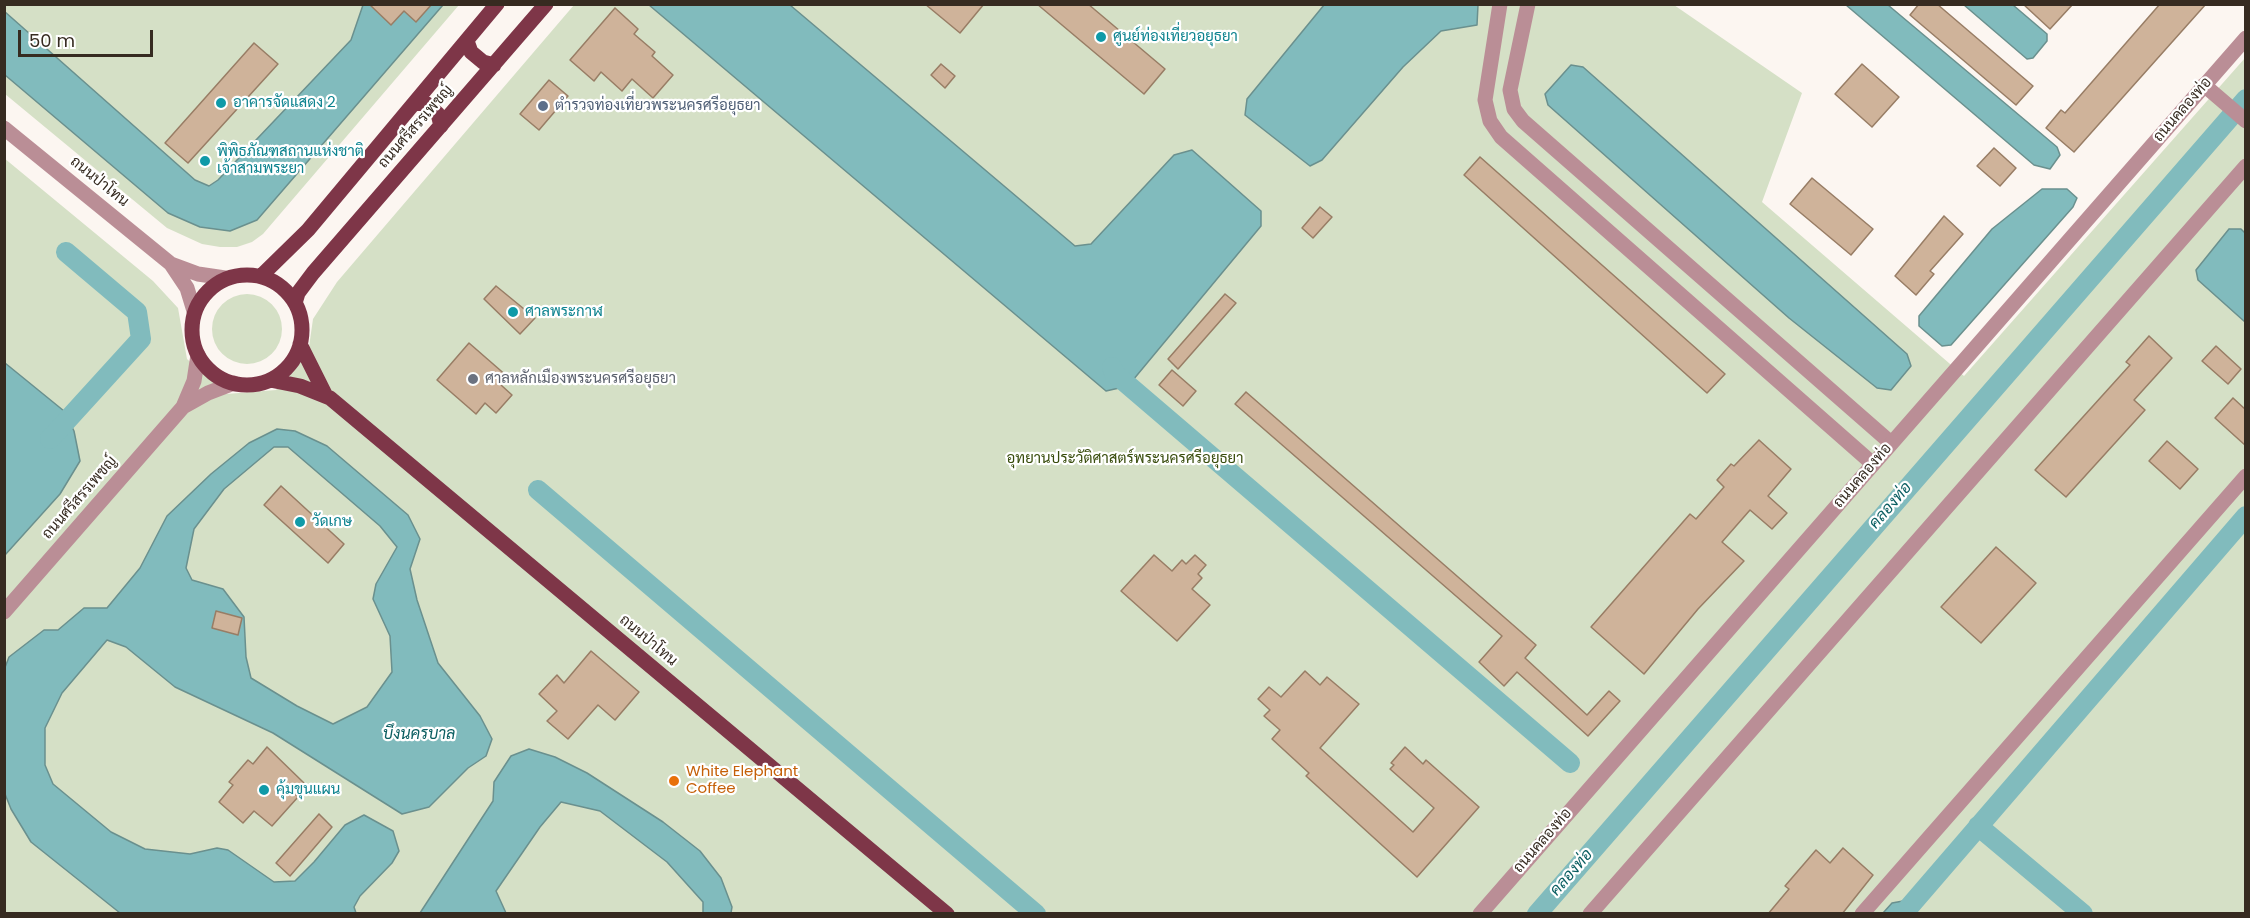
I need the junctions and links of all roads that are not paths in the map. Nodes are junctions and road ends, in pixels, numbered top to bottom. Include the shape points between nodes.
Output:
1 (497, 4) edge
2 (546, 4) edge
3 (1500, 4) edge
4 (1528, 4) edge
5 (2246, 38) edge
6 (466, 41) junction
7 (494, 65) junction
8 (2204, 85) junction
9 (415, 103) junction
10 (2246, 122) edge
11 (441, 126) junction
12 (4, 128) edge
13 (2246, 166) edge
14 (171, 264) junction
15 (261, 276) junction
16 (225, 279) junction
17 (295, 303) junction
18 (194, 311) junction
19 (300, 344) junction
20 (198, 356) junction
21 (270, 380) junction
22 (234, 383) junction
23 (326, 396) junction
24 (183, 407) junction
25 (1891, 443) junction
26 (1874, 464) junction
27 (2246, 476) edge
28 (4, 612) edge
29 (947, 914) edge
30 (1480, 914) edge
31 (1590, 914) edge
32 (1862, 914) edge

1 - 6 main road, ถนนศรีสรรเพชญ์
2 - 7 main road, ถนนศรีสรรเพชญ์
3 - 26 street via 1485,100 1490,121 1501,137
4 - 25 street via 1510,90 1514,109 1523,121
5 - 8 street, ถนนคลองท่อ
6 - 7 main road via 471,52
6 - 9 main road, ถนนศรีสรรเพชญ์
7 - 11 main road, ถนนศรีสรรเพชญ์
8 - 10 street
8 - 25 street, ถนนคลองท่อ
9 - 11 main road via 427,104 438,114
9 - 15 main road, ถนนศรีสรรเพชญ์ via 308,230
11 - 17 main road, ถนนศรีสรรเพชญ์ via 313,273
12 - 14 street, ถนนป่าโทน
13 - 31 street
14 - 16 street, ถนนป่าโทน
14 - 18 street, ถนนป่าโทน via 187,288
15 - 16 main road via 248,274
15 - 17 main road via 286,291
16 - 18 main road via 206,292
17 - 19 main road via 301,320
18 - 20 main road via 192,334
19 - 21 main road via 289,365
19 - 23 main road, ถนนป่าโทน
20 - 22 main road via 213,373
20 - 24 street, ถนนศรีสรรเพชญ์ via 194,381
21 - 22 main road
21 - 23 main road, ถนนป่าโทน
22 - 24 street, ถนนศรีสรรเพชญ์
23 - 29 main road, ถนนป่าโทน
24 - 28 street, ถนนศรีสรรเพชญ์
25 - 26 street, ถนนคลองท่อ
26 - 30 street, ถนนคลองท่อ
27 - 32 street

